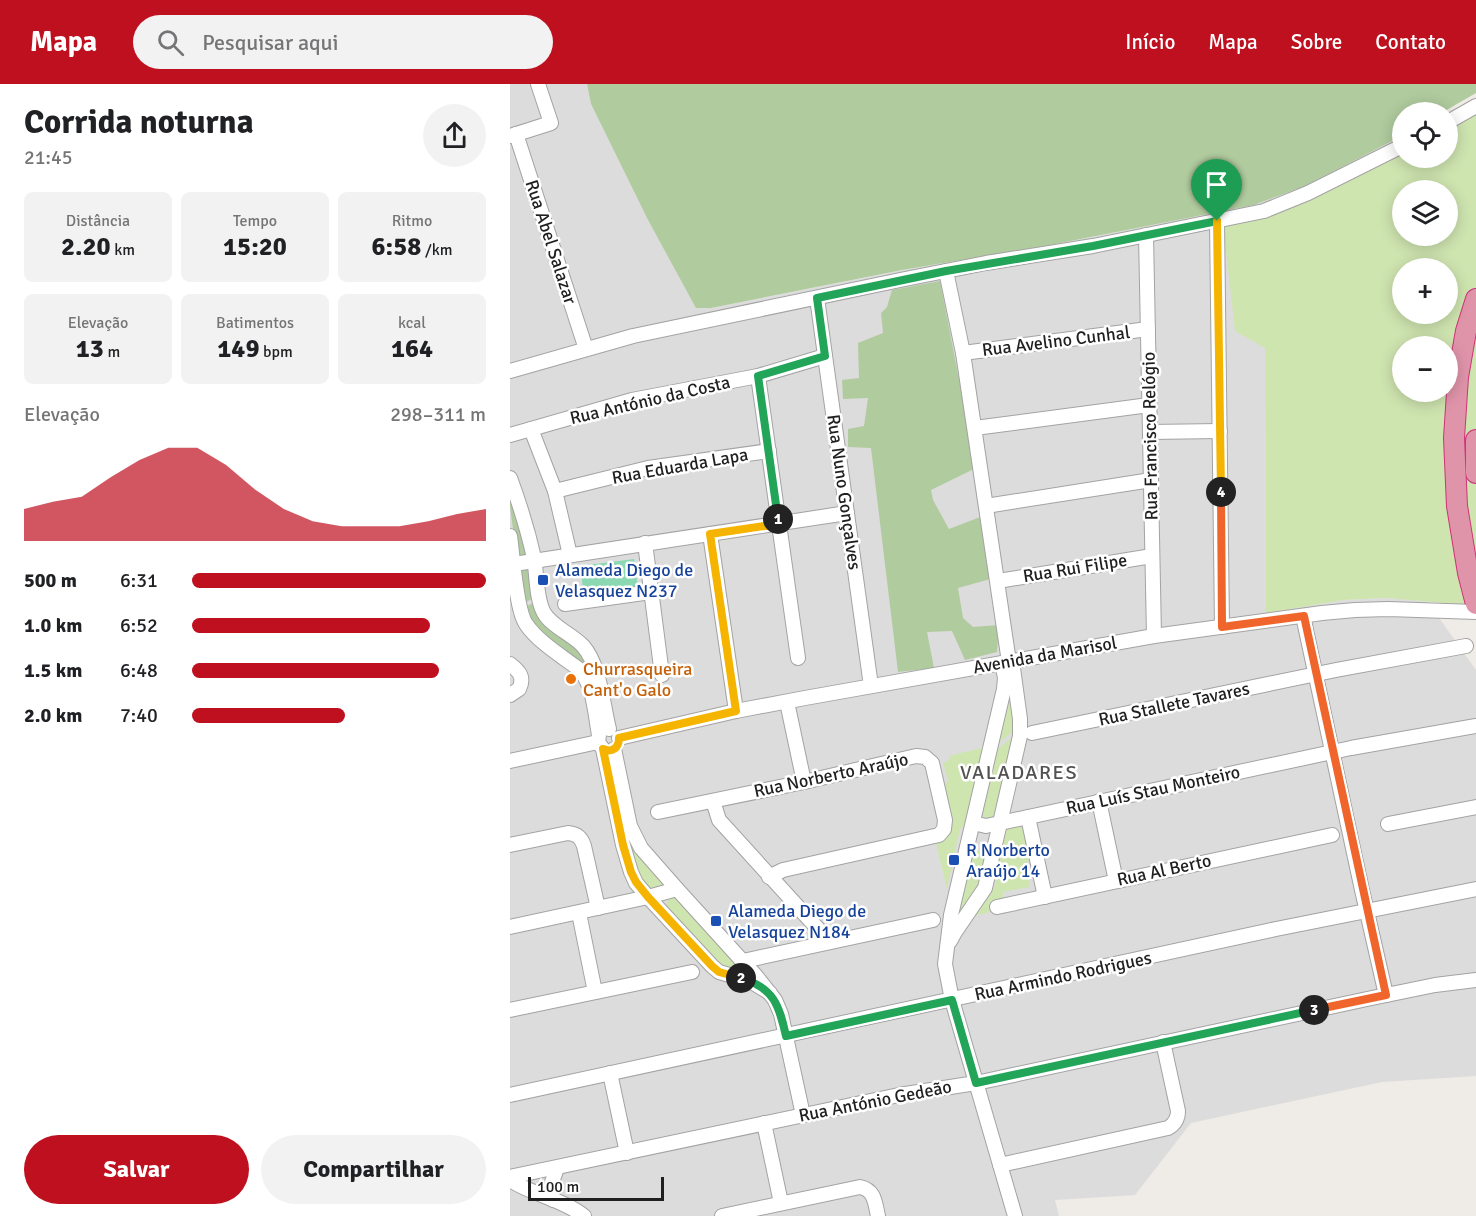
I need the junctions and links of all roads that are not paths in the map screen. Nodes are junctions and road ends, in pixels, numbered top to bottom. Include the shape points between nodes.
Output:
1 (538, 84) edge
2 (1476, 106) edge
3 (1458, 116) edge
4 (513, 135) edge
5 (1392, 151) edge
6 (1217, 221) junction
7 (1146, 235) junction
8 (946, 271) junction
9 (817, 298) junction
10 (1476, 299) edge
11 (1148, 329) junction
12 (586, 350) junction
13 (963, 352) junction
14 (825, 356) junction
15 (510, 371) edge
16 (758, 376) junction
17 (1149, 405) junction
18 (975, 428) junction
19 (531, 429) junction
20 (1220, 431) junction
21 (1150, 432) junction
22 (510, 435) edge
23 (1476, 440) edge
24 (769, 451) junction
25 (1476, 473) edge
26 (510, 478) edge
27 (1151, 480) junction
28 (555, 491) junction
29 (986, 506) junction
30 (847, 513) junction
31 (778, 524) junction
32 (710, 534) junction
33 (510, 536) edge
34 (645, 543) junction
35 (570, 555) junction
36 (1152, 556) junction
37 (534, 560) junction
38 (514, 564) junction
39 (998, 581) junction
40 (651, 592) junction
41 (565, 604) dead end
42 (1476, 604) edge
43 (1476, 612) edge
44 (1304, 616) junction
45 (525, 623) junction
46 (510, 625) edge
47 (1222, 627) junction
48 (1154, 636) junction
49 (1466, 646) dead end
50 (798, 658) dead end
51 (1008, 662) junction
52 (510, 664) edge
53 (662, 675) dead end
54 (1316, 675) junction
55 (871, 686) junction
56 (510, 695) edge
57 (787, 702) junction
58 (736, 711) junction
59 (1476, 726) edge
60 (1032, 733) dead end
61 (607, 740) junction
62 (1333, 752) junction
63 (510, 761) edge
64 (804, 782) junction
65 (713, 801) junction
66 (1099, 801) junction
67 (1476, 807) edge
68 (658, 812) dead end
69 (1028, 817) junction
70 (973, 823) junction
71 (1000, 823) junction
72 (1388, 824) dead end
73 (1332, 834) dead end
74 (510, 845) edge
75 (770, 877) junction
76 (1116, 880) junction
77 (1476, 889) edge
78 (677, 890) junction
79 (648, 897) junction
80 (1045, 897) junction
81 (997, 907) dead end
82 (598, 908) junction
83 (1367, 911) junction
84 (579, 913) junction
85 (933, 920) dead end
86 (510, 927) edge
87 (823, 943) junction
88 (743, 961) junction
89 (945, 964) junction
90 (692, 972) dead end
91 (1476, 980) edge
92 (595, 992) junction
93 (770, 993) junction
94 (1386, 995) junction
95 (952, 1000) junction
96 (510, 1010) edge
97 (786, 1036) junction
98 (1163, 1042) junction
99 (610, 1073) junction
100 (976, 1083) junction
101 (510, 1095) edge
102 (802, 1115) junction
103 (764, 1123) junction
104 (627, 1153) junction
105 (1000, 1165) junction
106 (557, 1168) junction
107 (510, 1178) edge
108 (553, 1200) junction
109 (781, 1203) junction
110 (731, 1215) edge
111 (584, 1216) edge
112 (878, 1216) edge
113 (1015, 1216) edge

1 - 4 street via 551,123
2 - 3 street
4 - 12 street, Rua Abel Salazar
5 - 6 street via 1264,211
6 - 7 street
6 - 20 street
7 - 8 street
7 - 11 street, Rua Francisco Relógio
8 - 9 street
8 - 13 street
9 - 12 street via 633,336
9 - 14 street, Rua Nuno Gonçalves
10 - 42 highway via 1460,365 1454,438 1456,506
11 - 13 street, Rua Avelino Cunhal
11 - 17 street, Rua Francisco Relógio
12 - 15 street
13 - 18 street
14 - 16 street, Rua António da Costa
14 - 30 street, Rua Nuno Gonçalves
16 - 19 street, Rua António da Costa via 632,400
16 - 24 street
17 - 18 street
17 - 21 street, Rua Francisco Relógio
18 - 29 street
19 - 22 street, Rua António da Costa
19 - 28 street
20 - 21 street
20 - 47 street
21 - 27 street, Rua Francisco Relógio
23 - 25 highway
24 - 28 street, Rua Eduarda Lapa via 654,467
24 - 31 street
26 - 37 street
27 - 29 street
27 - 36 street, Rua Francisco Relógio
28 - 35 street
29 - 39 street
30 - 31 street
30 - 55 street, Rua Nuno Gonçalves
31 - 32 street
31 - 50 street
32 - 34 street
32 - 58 street
33 - 38 street
34 - 35 street
34 - 40 street
35 - 37 street
36 - 39 street, Rua Rui Filipe
36 - 48 street, Rua Francisco Relógio
37 - 38 street
37 - 61 street via 544,613 584,648 592,661
38 - 45 street
39 - 51 street
40 - 41 street
40 - 53 street
43 - 44 street, Avenida da Marisol via 1372,609
44 - 47 street, Avenida da Marisol
44 - 54 street
45 - 46 street
45 - 61 street via 584,675
47 - 48 street, Avenida da Marisol
48 - 51 street, Avenida da Marisol
49 - 54 street, Rua Stallete Tavares
51 - 55 street, Avenida da Marisol
51 - 70 street
51 - 71 street via 1020,730
52 - 56 street via 520,673 521,682
54 - 60 street, Rua Stallete Tavares
54 - 62 street
55 - 57 street, Avenida da Marisol
57 - 58 street, Avenida da Marisol
57 - 64 street
58 - 61 street, Avenida da Marisol
59 - 62 street, Rua Luís Stau Monteiro
61 - 63 street, Avenida da Marisol
61 - 78 street via 633,834
61 - 79 street via 627,862
62 - 66 street, Rua Luís Stau Monteiro
62 - 83 street
64 - 65 street, Rua Norberto Araújo
64 - 75 street, Rua Norberto Araújo via 925,757 934,768 944,829 935,837 783,870
65 - 68 street, Rua Norberto Araújo
65 - 75 street via 719,820
66 - 69 street, Rua Luís Stau Monteiro
66 - 76 street
67 - 72 street
69 - 71 street, Rua Luís Stau Monteiro
69 - 80 street
70 - 71 street, Rua Luís Stau Monteiro
70 - 89 street via 951,915
71 - 89 street via 985,888 955,932
73 - 76 street, Rua Al Berto
74 - 82 street via 568,833 577,835 584,846
75 - 87 street via 819,930
76 - 80 street, Rua Al Berto
77 - 83 street, Rua Armindo Rodrigues
78 - 79 street
78 - 88 street
79 - 82 street
79 - 93 street via 719,972 750,981
80 - 81 street, Rua Al Berto
82 - 84 street
83 - 94 street
83 - 95 street, Rua Armindo Rodrigues
84 - 86 street
84 - 92 street
85 - 87 street
87 - 88 street
88 - 93 street
89 - 95 street
90 - 92 street
91 - 94 street, Rua António Gedeão
92 - 96 street
93 - 97 street
94 - 98 street, Rua António Gedeão
95 - 97 street, Rua Armindo Rodrigues
95 - 100 street
97 - 99 street, Rua Armindo Rodrigues
97 - 102 street
98 - 100 street, Rua António Gedeão
98 - 105 street via 1178,1111 1172,1126
99 - 101 street, Rua Armindo Rodrigues
99 - 104 street
100 - 102 street, Rua António Gedeão
100 - 105 street
102 - 103 street, Rua António Gedeão
103 - 104 street, Rua António Gedeão
103 - 109 street
104 - 106 street, Rua António Gedeão
105 - 113 street
106 - 107 street, Rua António Gedeão
106 - 108 street via 551,1185
107 - 108 street via 519,1186
108 - 111 street
109 - 110 street
109 - 112 street via 865,1188 874,1196

